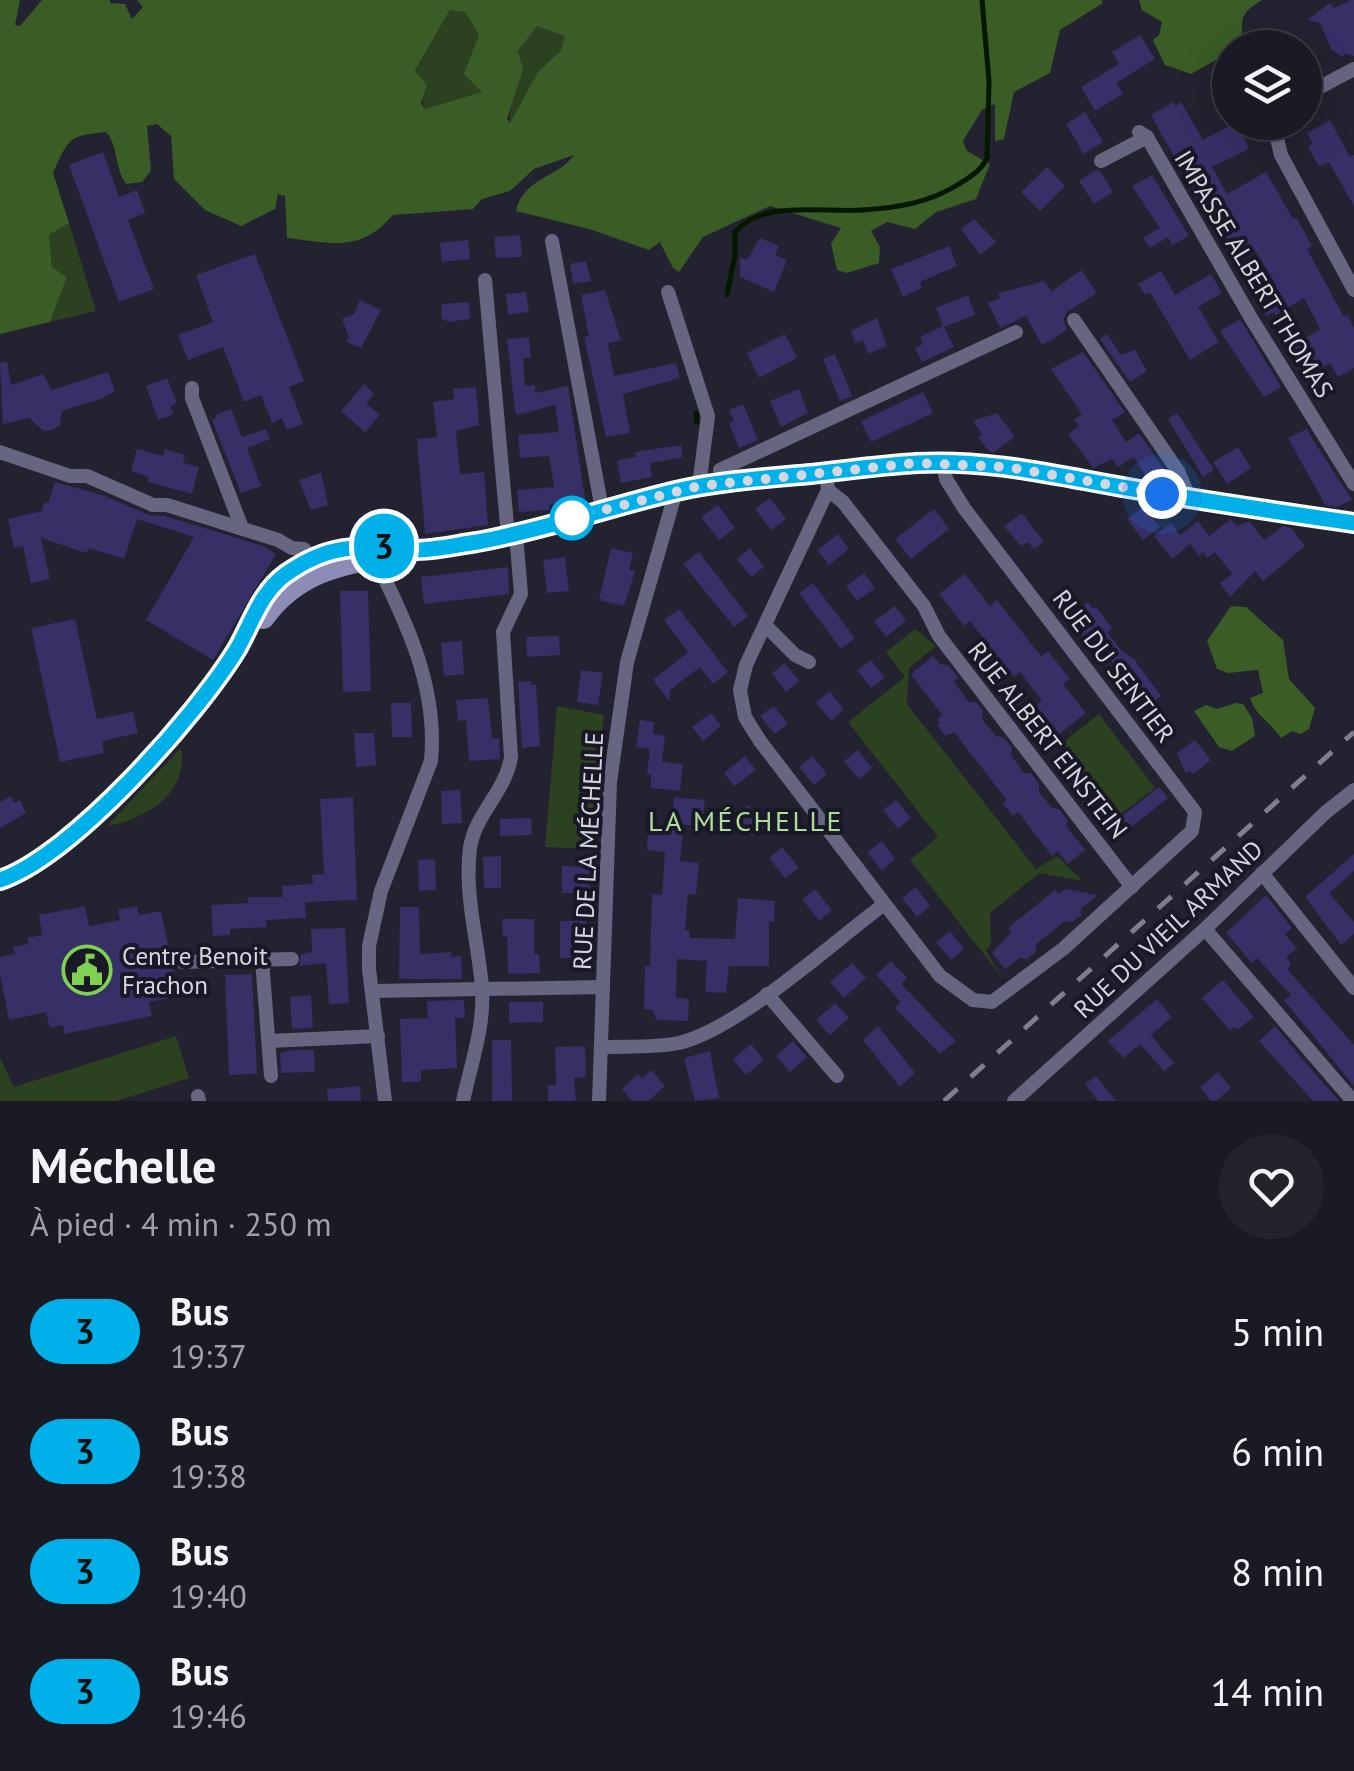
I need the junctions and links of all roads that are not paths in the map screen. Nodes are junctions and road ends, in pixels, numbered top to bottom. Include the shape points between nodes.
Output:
1 (1354, 68) edge
2 (1322, 86) edge
3 (1277, 140) edge
4 (1101, 161) dead end
5 (552, 241) dead end
6 (485, 280) dead end
7 (1354, 290) edge
8 (668, 292) dead end
9 (1074, 320) dead end
10 (1016, 332) dead end
11 (192, 388) dead end
12 (0, 452) edge
13 (944, 463) junction
14 (827, 481) junction
15 (722, 483) junction
16 (1354, 484) edge
17 (699, 486) junction
18 (676, 491) junction
19 (1189, 496) junction
20 (602, 510) junction
21 (1354, 523) edge
22 (242, 528) junction
23 (512, 535) junction
24 (379, 552) junction
25 (316, 565) junction
26 (765, 625) junction
27 (809, 662) dead end
28 (1354, 790) edge
29 (1262, 873) junction
30 (0, 880) edge
31 (1132, 887) junction
32 (883, 905) junction
33 (1204, 929) junction
34 (292, 959) dead end
35 (262, 960) junction
36 (182, 962) dead end
37 (603, 987) junction
38 (1354, 988) edge
39 (482, 989) junction
40 (372, 991) junction
41 (767, 994) junction
42 (378, 1036) junction
43 (269, 1041) junction
44 (602, 1046) junction
45 (271, 1076) dead end
46 (838, 1076) dead end
47 (386, 1101) edge
48 (463, 1101) edge
49 (600, 1101) edge
50 (1014, 1101) edge
51 (1352, 1101) edge

1 - 2 street
3 - 7 street
4 - 16 street, IMPASSE ALBERT THOMAS via 1143,134
5 - 20 street
6 - 23 street
8 - 17 street via 708,416
9 - 19 street
10 - 15 street via 720,470
11 - 22 street
12 - 22 street
13 - 14 street
13 - 19 street
13 - 31 street, RUE DU SENTIER via 958,499 1195,812 1192,831
14 - 15 street
14 - 26 street
14 - 31 street, RUE ALBERT EINSTEIN
15 - 17 street
17 - 18 street
18 - 20 street
18 - 37 street, RUE DE LA MÉCHELLE via 627,662 610,782
19 - 21 street
20 - 23 street
22 - 25 street via 304,549
23 - 24 street
23 - 39 street via 522,594 503,632 512,757 469,860
24 - 25 street
24 - 40 street via 424,672 433,740 416,806 375,910
25 - 30 street via 105,803 42,860
26 - 27 street
26 - 32 street via 740,690 745,717
28 - 29 street, RUE DU VIEIL ARMAND
29 - 33 street, RUE DU VIEIL ARMAND
29 - 38 street
31 - 32 street via 992,1002 973,1000 940,976
32 - 41 street
33 - 50 street, RUE DU VIEIL ARMAND
33 - 51 street
34 - 35 street
35 - 36 street
35 - 43 street
37 - 39 street
37 - 44 street, RUE DE LA MÉCHELLE
39 - 40 street
39 - 48 street
40 - 42 street
41 - 44 street via 692,1039
41 - 46 street
42 - 43 street
42 - 47 street
43 - 45 street
44 - 49 street, RUE DE LA MÉCHELLE

